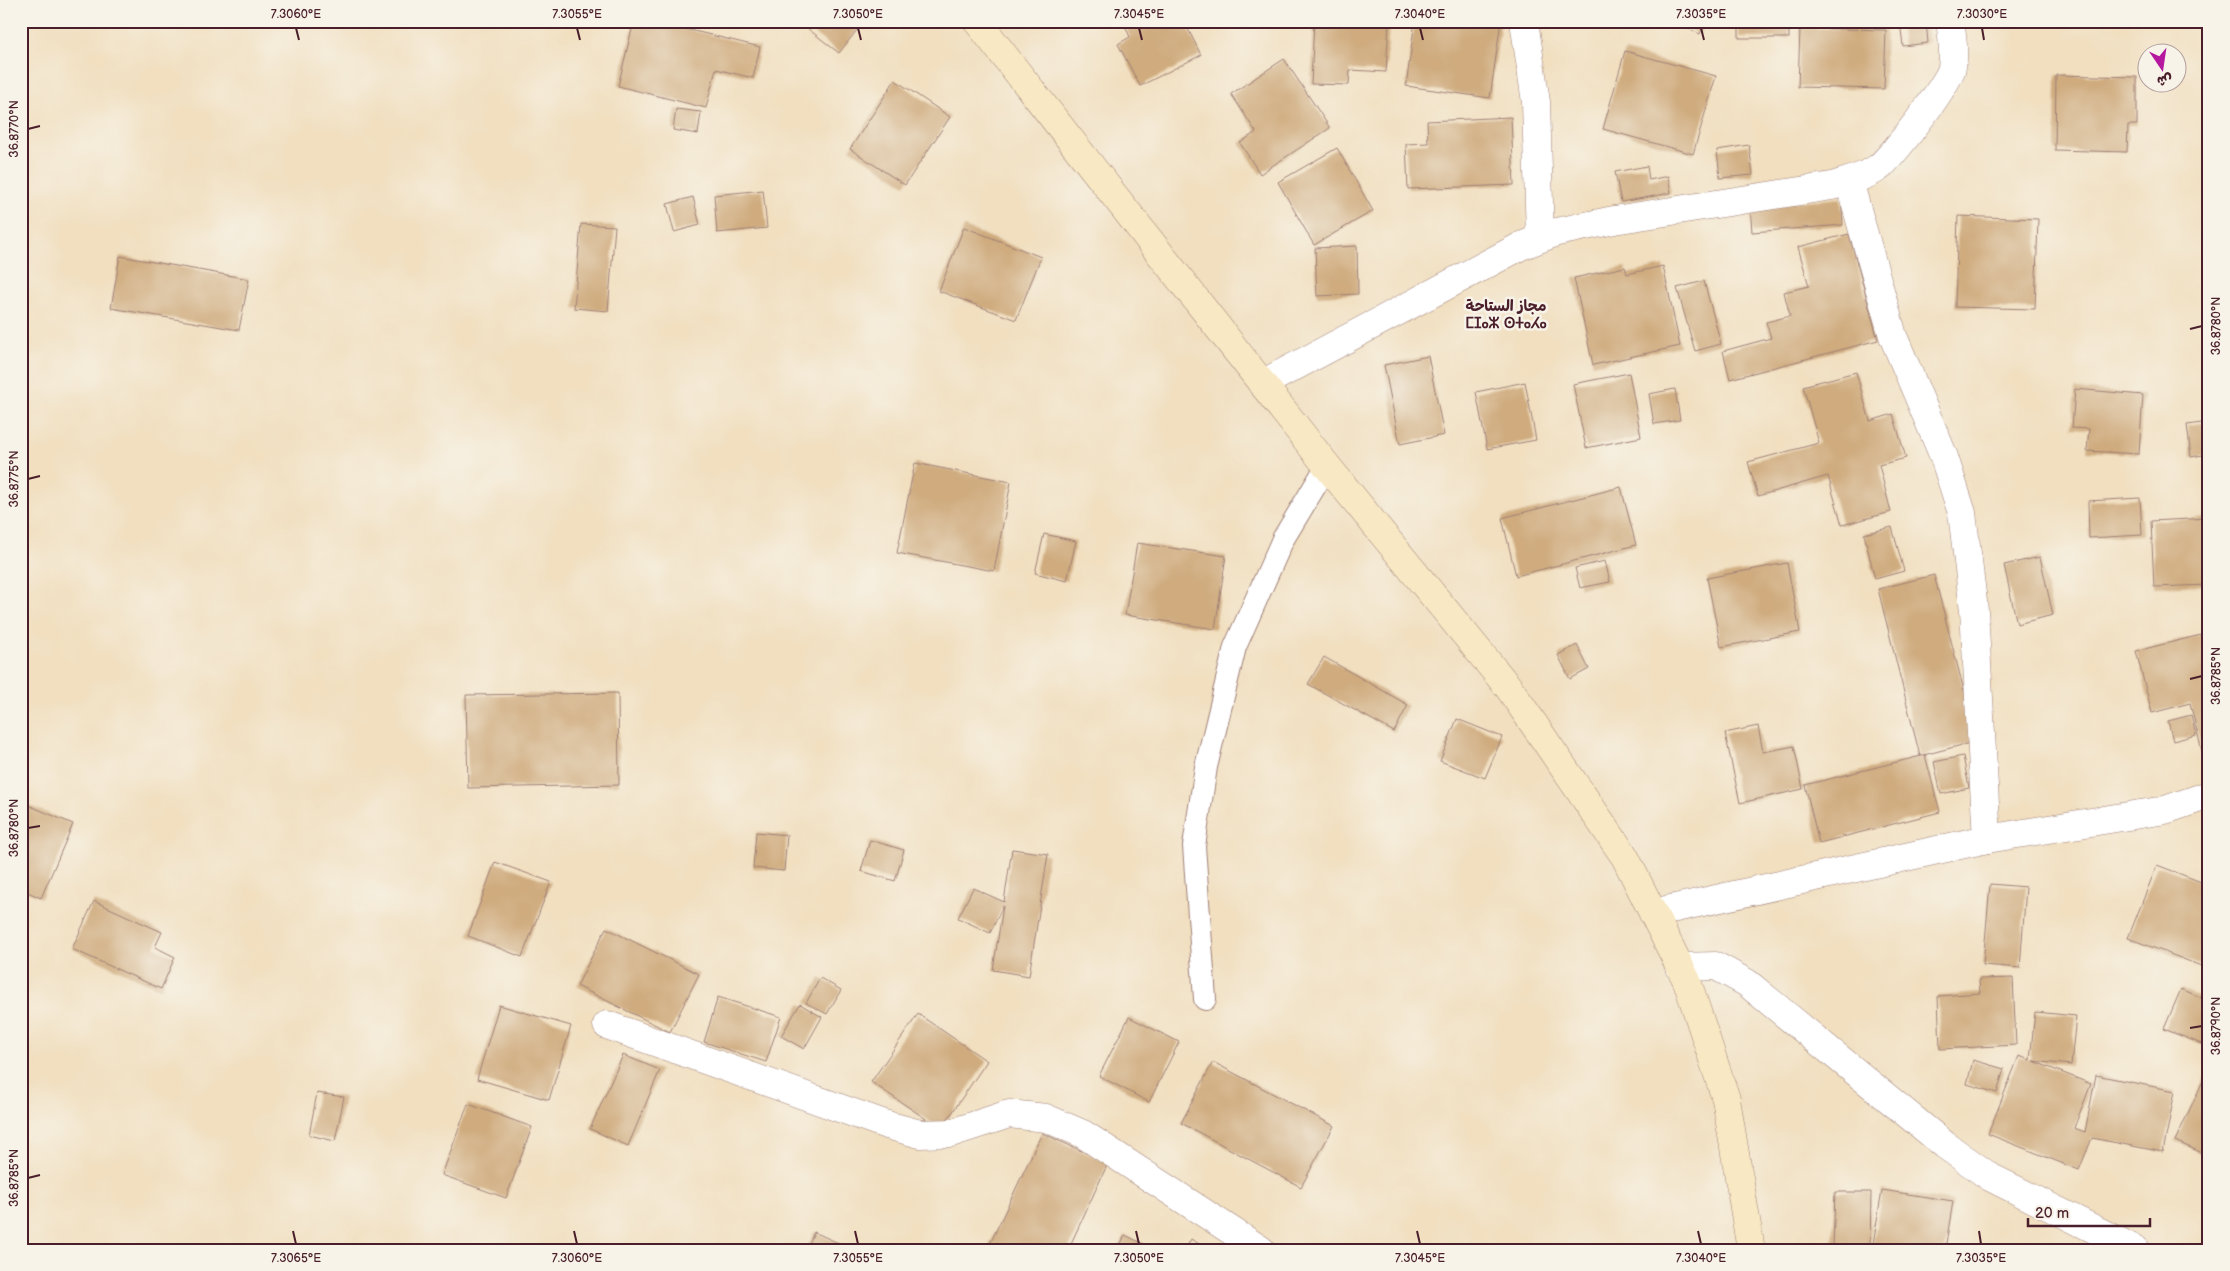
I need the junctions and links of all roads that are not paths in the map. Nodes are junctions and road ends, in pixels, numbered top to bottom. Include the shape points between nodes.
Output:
1 (977, 21) edge
2 (1524, 21) edge
3 (1950, 21) edge
4 (1849, 181) junction
5 (1540, 238) junction
6 (1262, 384) junction
7 (1327, 466) junction
8 (2209, 795) edge
9 (1987, 839) junction
10 (1653, 912) junction
11 (1679, 967) junction
12 (1205, 998) dead end
13 (607, 1025) dead end
14 (1261, 1250) edge
15 (1751, 1250) edge
16 (2136, 1250) edge

1 - 6 main road
2 - 5 street via 1536,102
3 - 4 street via 1952,68 1939,95 1880,166 1861,178
4 - 5 street via 1614,220
4 - 9 street via 1893,336 1944,457 1962,513 1974,610
5 - 6 street
6 - 7 main road
7 - 10 main road via 1509,688 1625,857
7 - 12 lane via 1283,539 1235,647 1206,767 1194,846
8 - 9 street via 2165,810
9 - 10 street
10 - 11 main road
11 - 15 main road via 1687,981 1726,1099
11 - 16 street via 1716,966 1747,983 1990,1177
13 - 14 street via 920,1134 951,1133 1009,1114 1046,1118 1083,1134

